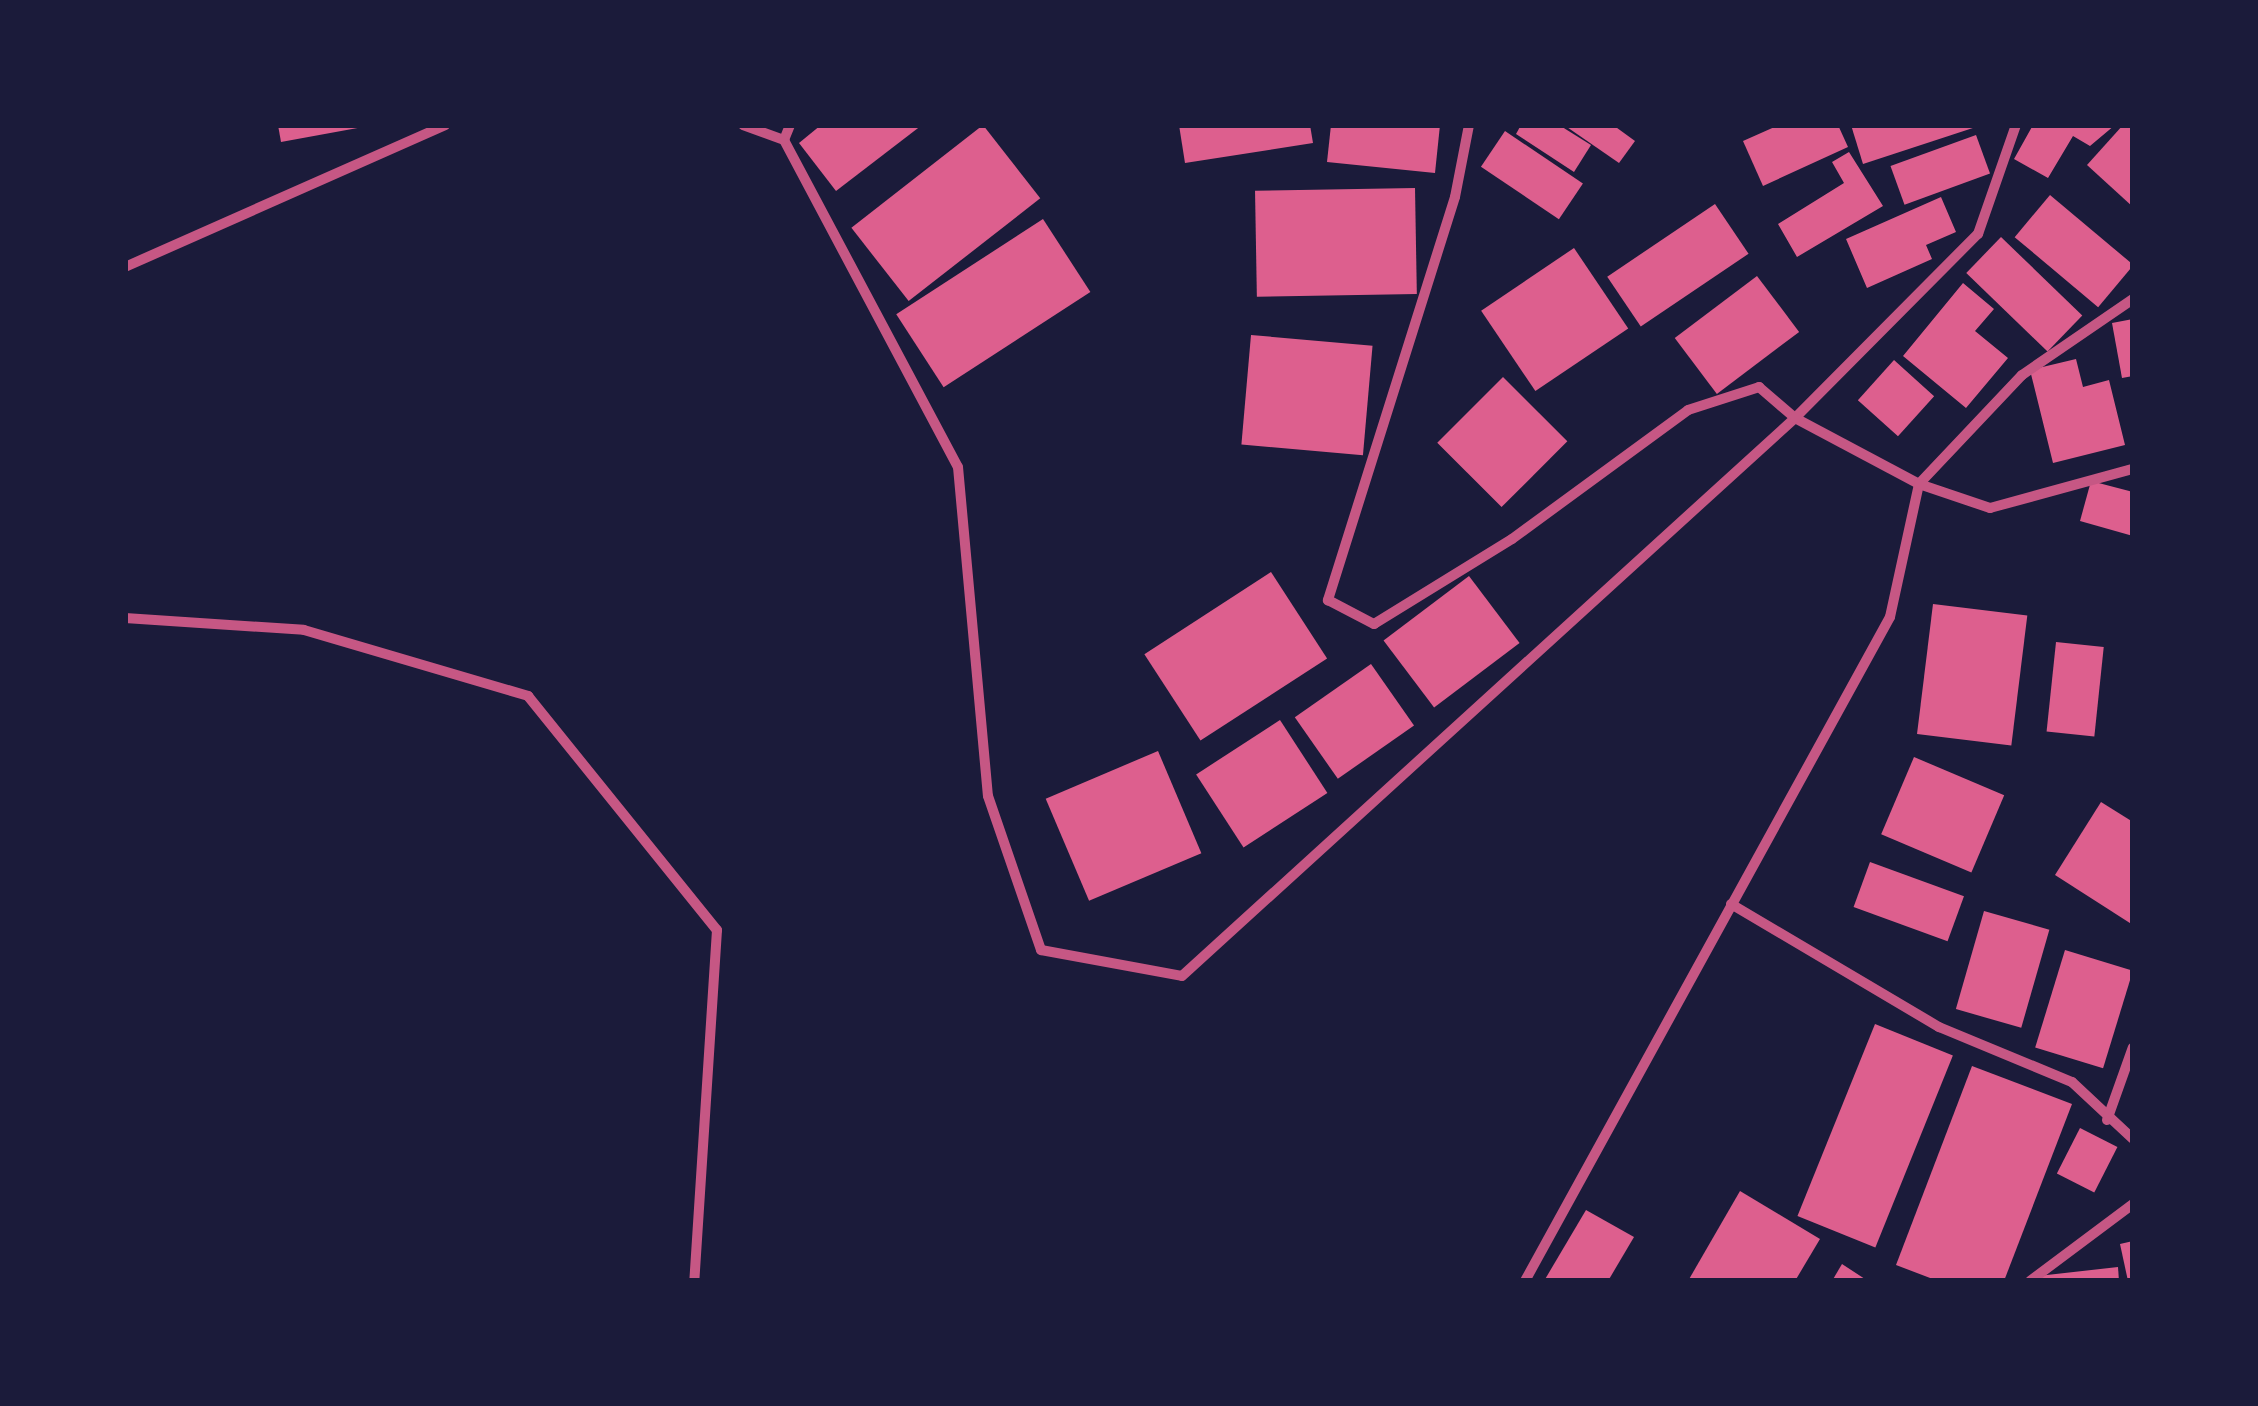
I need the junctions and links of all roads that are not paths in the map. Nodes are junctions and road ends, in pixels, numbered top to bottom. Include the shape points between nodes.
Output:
1 (445, 125) edge
2 (743, 125) edge
3 (790, 125) edge
4 (1469, 125) edge
5 (2016, 125) edge
6 (784, 140) junction
7 (125, 267) edge
8 (2133, 299) edge
9 (1795, 418) junction
10 (2133, 468) edge
11 (1919, 484) junction
12 (125, 618) edge
13 (1731, 904) junction
14 (2133, 1047) edge
15 (2107, 1120) junction
16 (2133, 1139) edge
17 (2133, 1204) edge
18 (694, 1281) edge
19 (1525, 1281) edge
20 (2030, 1281) edge

1 - 7 street
2 - 6 street
3 - 6 street
4 - 9 street via 1456,197 1328,600 1374,624 1512,539 1688,410 1759,387
5 - 9 street via 1978,234
6 - 9 street via 958,466 988,796 1041,950 1182,976
8 - 11 street via 2022,375
9 - 11 street
10 - 11 street via 1990,508
11 - 13 street via 1890,618
12 - 18 street via 304,630 528,696 717,930
13 - 15 street via 1939,1027 2072,1082
13 - 19 street
14 - 15 street
15 - 16 street
17 - 20 street

